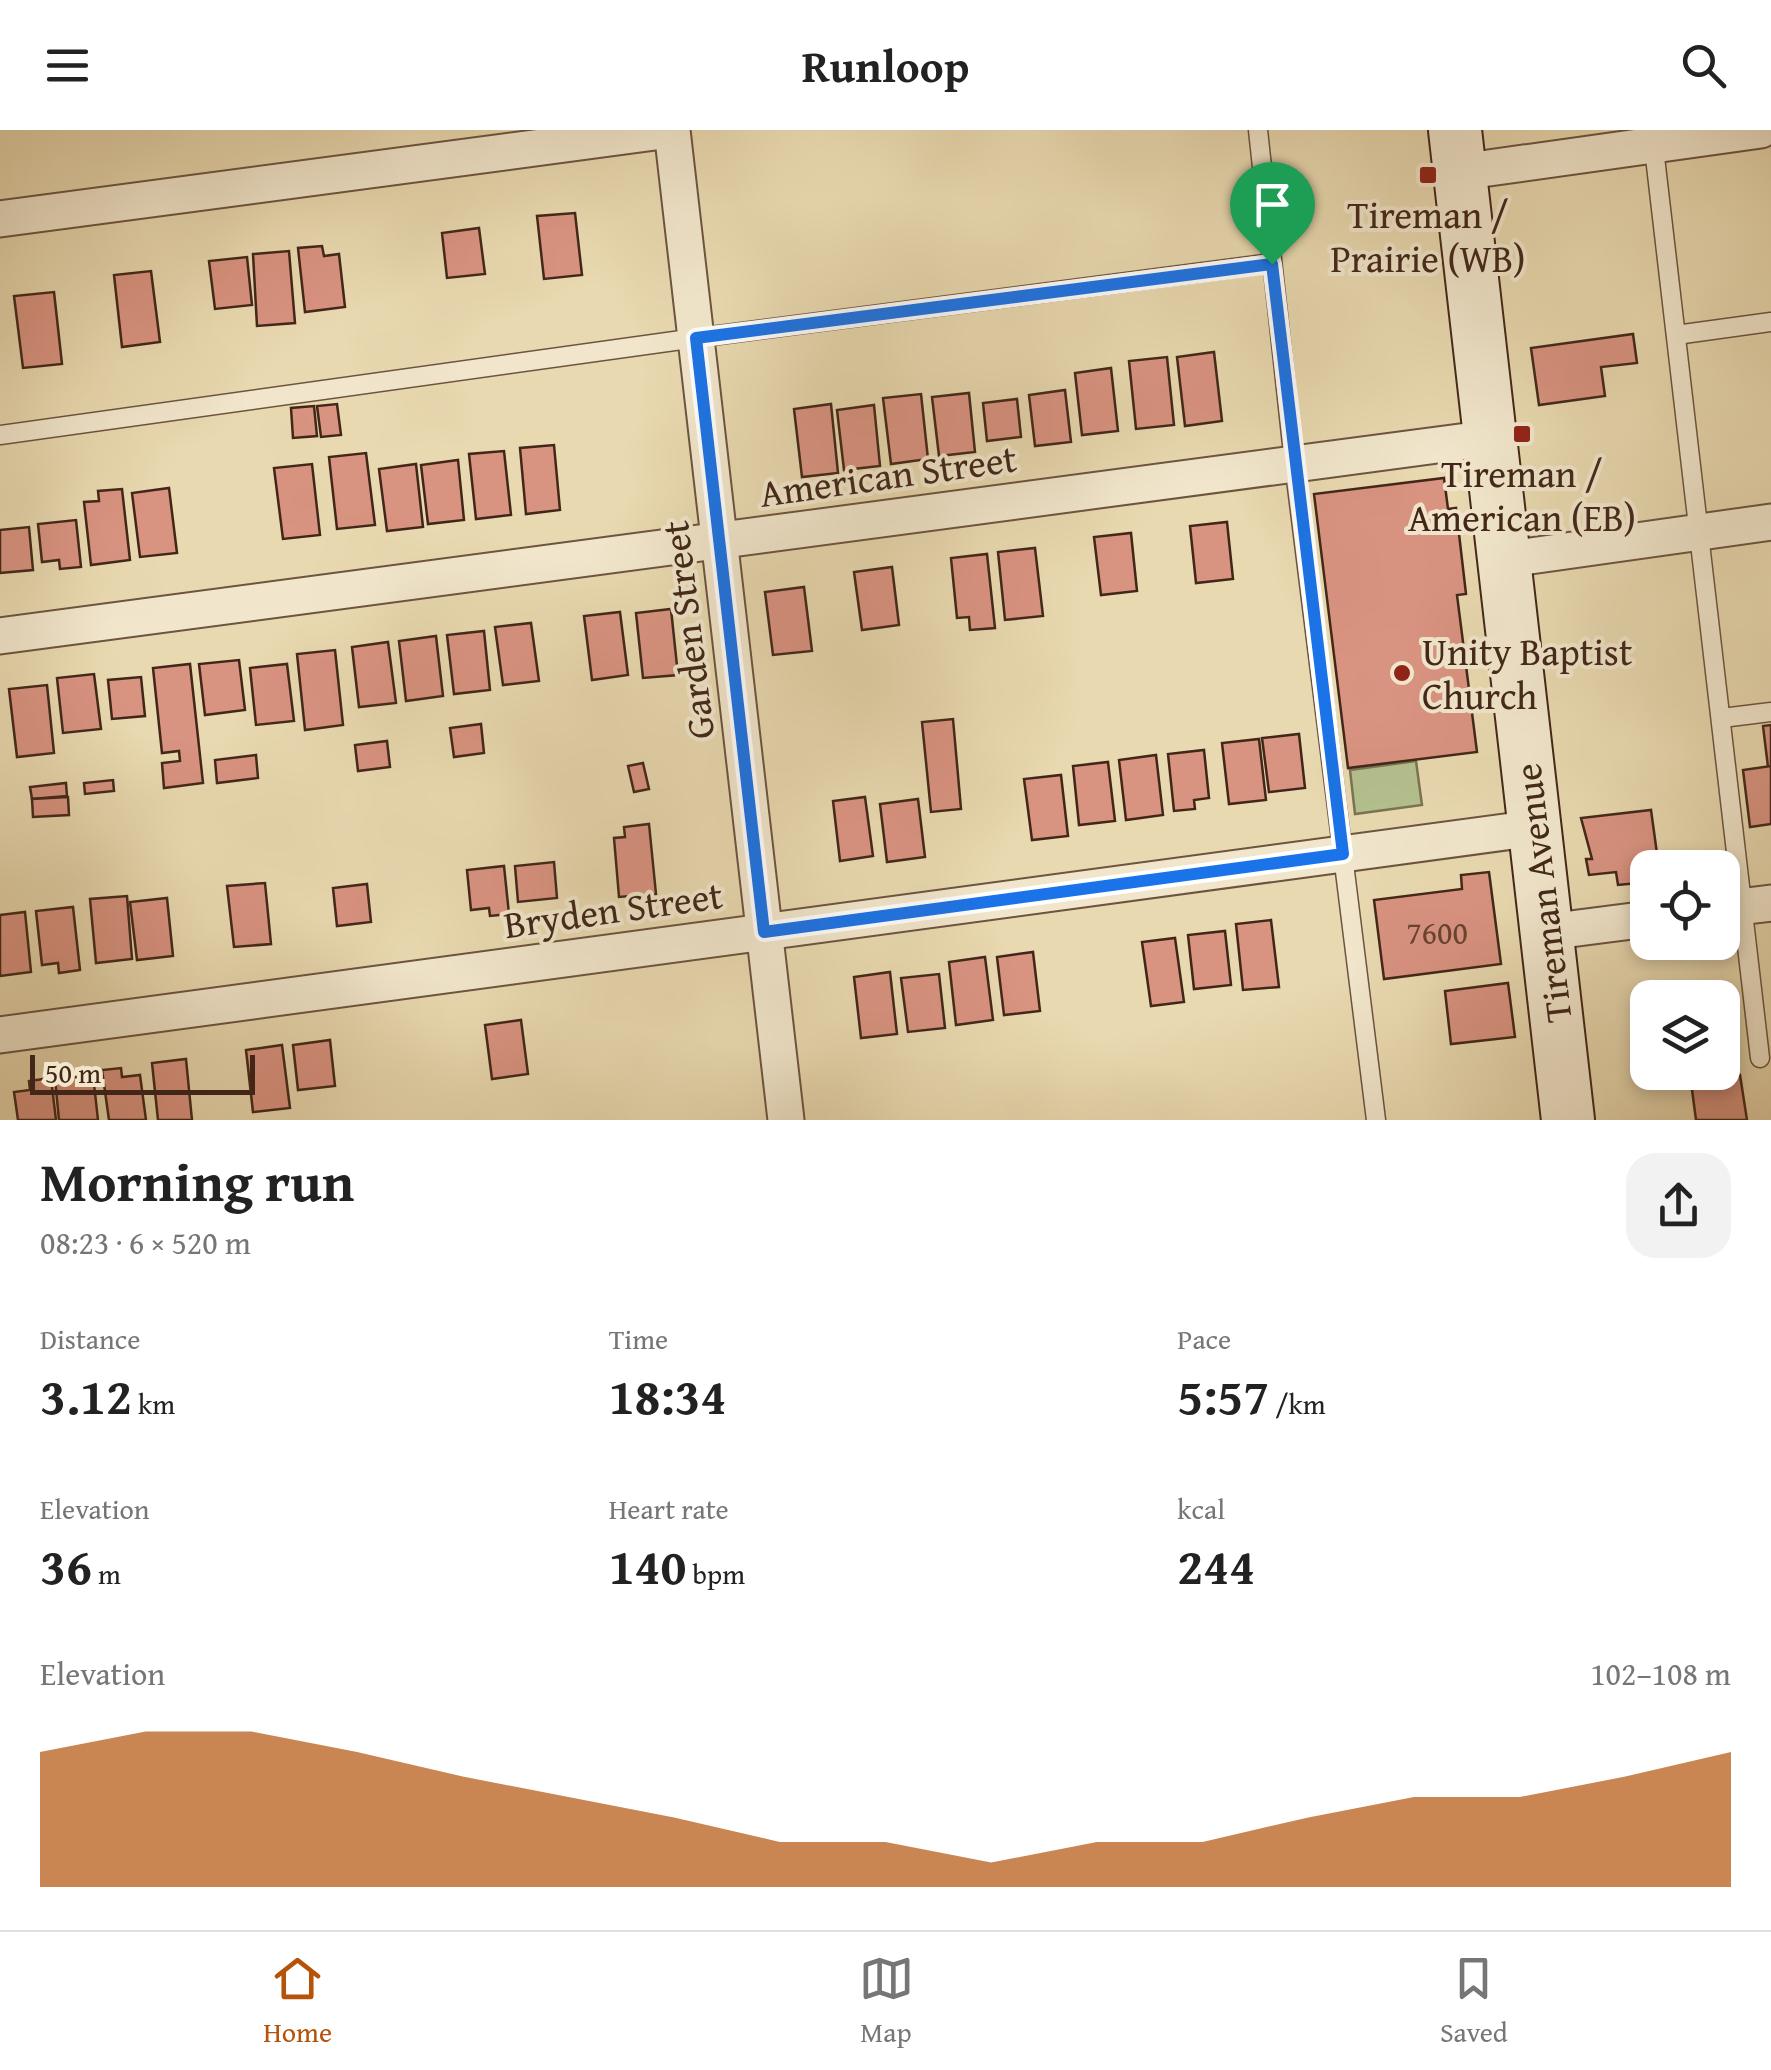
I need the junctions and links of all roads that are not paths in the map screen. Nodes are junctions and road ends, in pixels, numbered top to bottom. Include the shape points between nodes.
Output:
1 (671, 130) edge
2 (1258, 130) edge
3 (1761, 130) edge
4 (1653, 137) edge
5 (1457, 151) edge
6 (0, 219) edge
7 (1272, 264) junction
8 (1771, 322) edge
9 (1676, 335) junction
10 (696, 338) junction
11 (0, 434) edge
12 (1490, 438) junction
13 (1294, 464) junction
14 (1771, 522) edge
15 (1697, 532) junction
16 (720, 540) junction
17 (1502, 560) junction
18 (0, 636) edge
19 (1771, 712) edge
20 (1722, 718) junction
21 (1535, 828) junction
22 (1343, 854) junction
23 (1746, 906) edge
24 (1630, 921) edge
25 (764, 932) junction
26 (1547, 932) junction
27 (0, 1035) edge
28 (1760, 1058) dead end
29 (786, 1120) edge
30 (1376, 1120) edge
31 (1568, 1120) edge

1 - 6 street
1 - 10 street, Garden Street
2 - 7 lane
3 - 4 street
4 - 5 street
4 - 9 lane
5 - 12 street, Tireman Avenue
7 - 10 lane
7 - 13 lane
8 - 9 lane
9 - 15 lane
10 - 11 lane
10 - 16 street, Garden Street
12 - 13 street, American Street
12 - 17 street, Tireman Avenue
13 - 16 street, American Street
13 - 22 lane
14 - 15 street
15 - 17 street
15 - 20 lane
16 - 18 street, American Street
16 - 25 street, Garden Street
17 - 21 street, Tireman Avenue
19 - 20 lane
20 - 23 lane
21 - 22 street, Bryden Street
21 - 26 street, Tireman Avenue
22 - 25 street, Bryden Street
22 - 30 lane
23 - 28 lane
24 - 26 street
25 - 27 street, Bryden Street
25 - 29 street, Garden Street
26 - 31 street, Tireman Avenue

